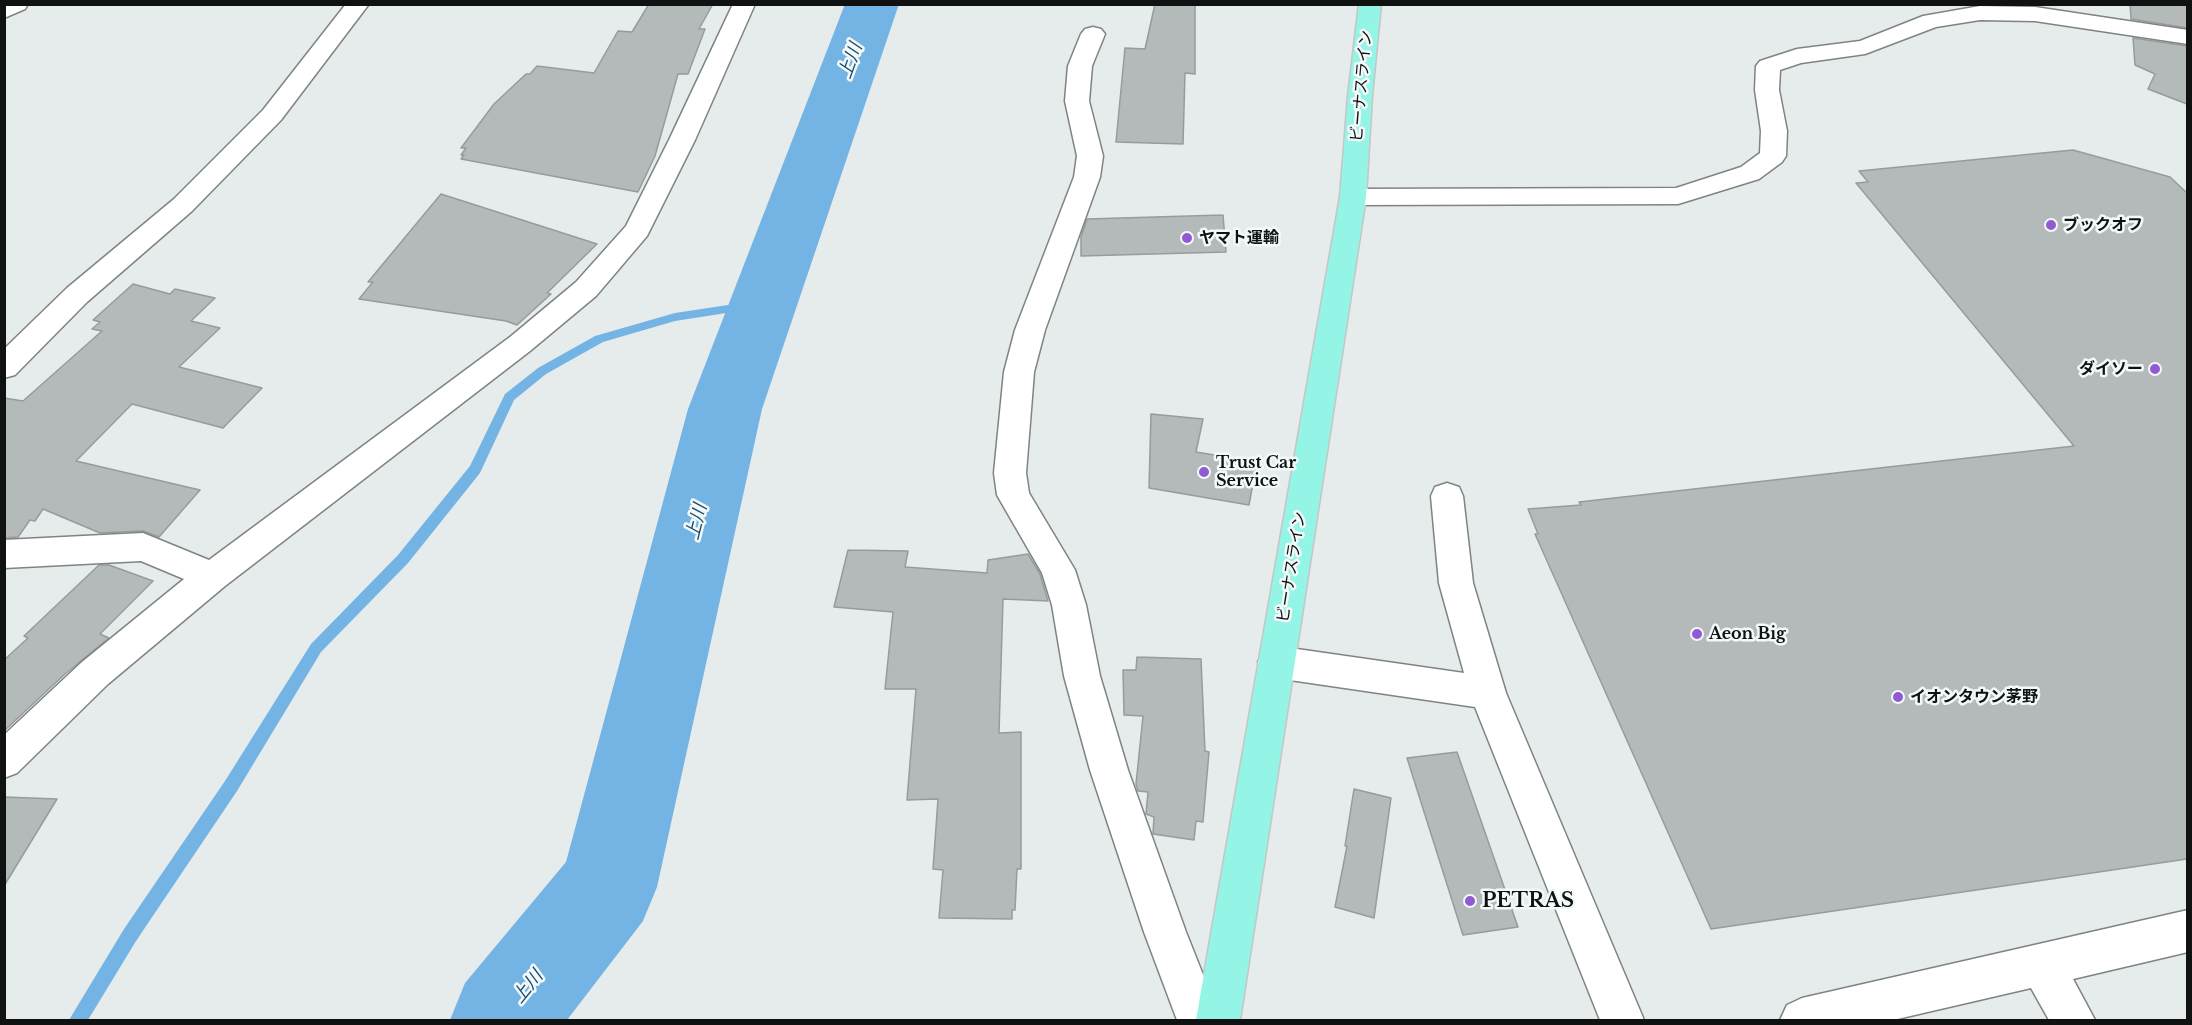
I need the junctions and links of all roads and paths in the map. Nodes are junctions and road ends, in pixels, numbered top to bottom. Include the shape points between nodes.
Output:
1 (17, 4) edge
2 (358, 4) edge
3 (744, 4) edge
4 (1370, 4) edge
5 (4, 11) edge
6 (1093, 34) dead end
7 (2187, 37) edge
8 (1353, 197) junction
9 (4, 367) edge
10 (1447, 496) dead end
11 (4, 554) edge
12 (213, 576) junction
13 (1276, 662) junction
14 (1488, 693) junction
15 (4, 761) edge
16 (2187, 930) edge
17 (2041, 964) junction
18 (1199, 1020) edge
19 (1218, 1020) edge
20 (1622, 1020) edge
21 (1802, 1020) edge
22 (2073, 1020) edge

1 - 5 street
2 - 9 street via 272,115 183,205 77,296
3 - 12 street via 637,230 586,289 520,344
4 - 8 main road, ビーナスライン
6 - 18 street via 1080,66 1077,101 1090,156 1087,177 1030,330 1019,372 1010,473 1013,495 1058,570 1109,770
7 - 8 street via 2035,14 1980,13 1931,21 1865,47 1797,56 1768,66 1773,156 1750,173 1678,196
8 - 13 main road, ビーナスライン
10 - 14 street via 1456,583
11 - 12 street via 143,547
12 - 15 street via 95,673
13 - 14 street
13 - 19 main road, ビーナスライン
14 - 20 street
16 - 17 street
17 - 21 street
17 - 22 street

